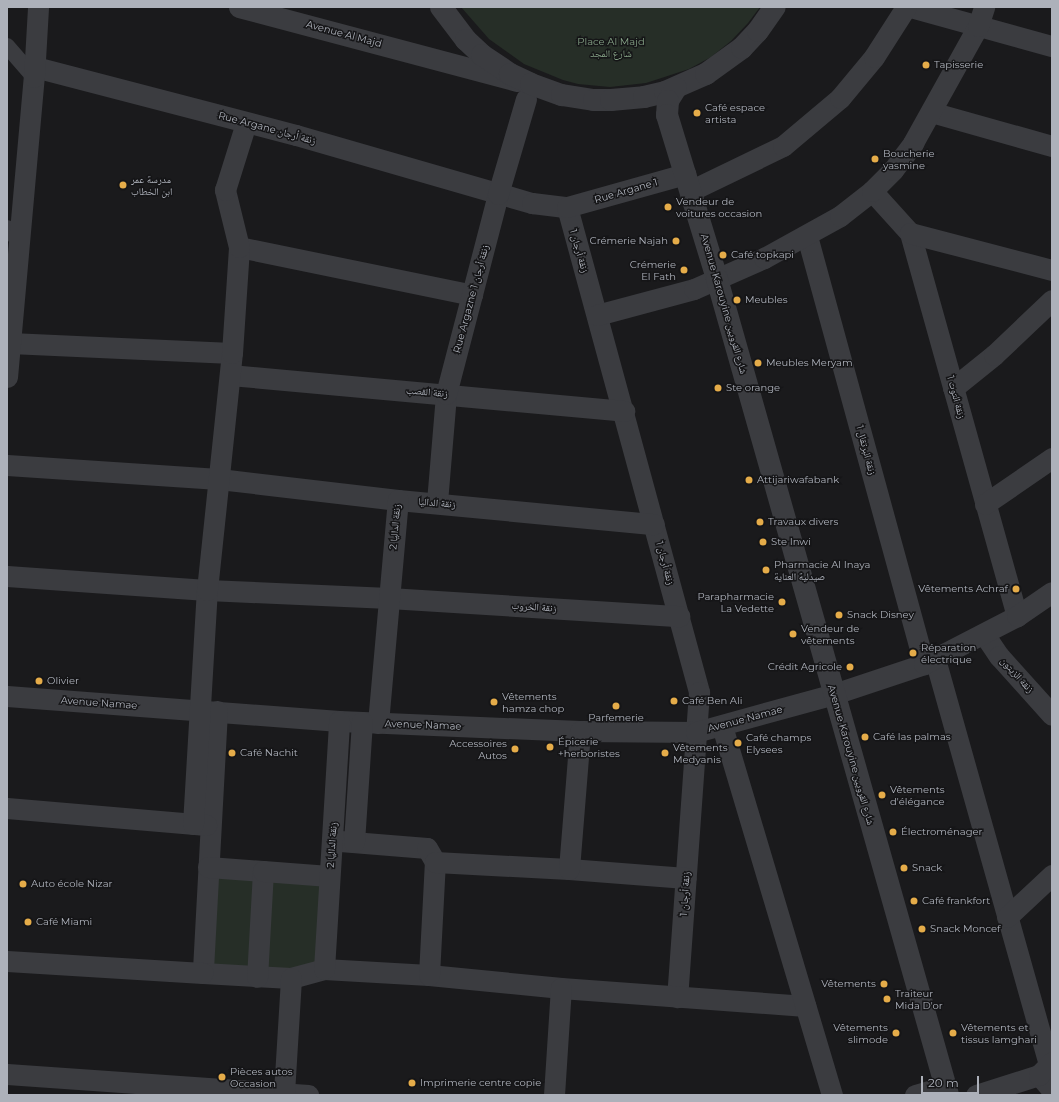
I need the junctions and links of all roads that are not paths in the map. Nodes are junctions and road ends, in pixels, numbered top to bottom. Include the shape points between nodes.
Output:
1 (38, 7) edge
2 (239, 7) edge
3 (441, 7) edge
4 (775, 7) edge
5 (906, 7) edge
6 (910, 7) edge
7 (274, 11) edge
8 (981, 17) edge
9 (7, 46) edge
10 (1052, 46) edge
11 (34, 72) junction
12 (676, 88) junction
13 (528, 91) junction
14 (644, 97) junction
15 (931, 112) junction
16 (667, 115) junction
17 (246, 123) junction
18 (1052, 146) edge
19 (688, 183) junction
20 (872, 191) junction
21 (498, 194) junction
22 (567, 207) junction
23 (910, 233) junction
24 (13, 235) edge
25 (807, 236) junction
26 (239, 247) junction
27 (1052, 270) edge
28 (717, 279) junction
29 (472, 295) junction
30 (1052, 300) edge
31 (597, 314) junction
32 (8, 342) edge
33 (232, 353) junction
34 (230, 375) junction
35 (7, 377) edge
36 (953, 388) junction
37 (446, 394) junction
38 (624, 411) junction
39 (1052, 458) edge
40 (7, 465) edge
41 (219, 479) junction
42 (398, 500) junction
43 (437, 502) junction
44 (985, 504) junction
45 (654, 524) junction
46 (7, 576) edge
47 (207, 590) junction
48 (1052, 592) edge
49 (389, 598) junction
50 (679, 616) junction
51 (1017, 616) junction
52 (984, 634) junction
53 (930, 662) junction
54 (834, 694) junction
55 (7, 696) edge
56 (208, 711) junction
57 (1052, 715) edge
58 (339, 721) junction
59 (370, 722) junction
60 (722, 726) junction
61 (580, 731) junction
62 (696, 732) junction
63 (7, 808) edge
64 (201, 824) junction
65 (332, 841) junction
66 (354, 842) junction
67 (435, 862) junction
68 (208, 867) junction
69 (569, 870) junction
70 (262, 871) junction
71 (1052, 875) edge
72 (330, 876) junction
73 (686, 878) junction
74 (1007, 917) junction
75 (7, 961) edge
76 (324, 969) junction
77 (203, 973) junction
78 (429, 975) junction
79 (257, 977) junction
80 (291, 978) junction
81 (561, 988) junction
82 (677, 997) junction
83 (805, 1006) junction
84 (1048, 1073) edge
85 (7, 1074) edge
86 (947, 1090) edge
87 (242, 1093) edge
88 (284, 1093) junction
89 (308, 1095) edge
90 (554, 1095) edge
91 (832, 1095) edge
92 (915, 1095) edge
93 (976, 1095) edge

1 - 11 street
2 - 7 street, Avenue Al Majd
3 - 13 street via 458,31 482,55
4 - 12 street via 758,31 734,55 706,74
5 - 19 street, Rue Argane 1 via 874,57 834,103 783,146
6 - 8 street
7 - 13 street, Avenue Al Majd via 449,62
8 - 10 street
8 - 15 street
9 - 11 street
11 - 17 street, Rue Argane زنقة أرجان
11 - 24 street
12 - 14 street
12 - 16 street via 668,101
13 - 14 street via 594,100
13 - 21 street, Rue Argazne 1 زنقة أرجان
14 - 16 street
15 - 18 street
15 - 20 street via 893,170
16 - 19 street, Avenue Karouyine شارع القرويين
17 - 21 street, Rue Argane زنقة أرجان via 296,135
17 - 26 street via 225,190
19 - 22 street, Rue Argane 1
19 - 28 street, Avenue Karouyine شارع القرويين
20 - 23 street, زنقة التوت 1
20 - 25 street via 840,216
21 - 22 street via 532,203
21 - 29 street, Rue Argazne 1 زنقة أرجان
22 - 31 street, زنقة أرجان 1
23 - 27 street
23 - 36 street, زنقة التوت 1
24 - 32 street
25 - 28 street
25 - 53 street, زنقة البرتقال 1
26 - 29 street
26 - 33 street
28 - 31 street via 694,289
28 - 54 street, Avenue Karouyine شارع القرويين
29 - 37 street, Rue Argazne 1 زنقة أرجان
30 - 36 street via 994,355
31 - 38 street, زنقة أرجان 1
32 - 33 street
32 - 35 street
33 - 34 street
34 - 37 street, زنقة القصب
34 - 41 street
36 - 44 street, زنقة التوت 1
37 - 38 street, زنقة القصب
37 - 43 street, Rue Argazne 1 زنقة أرجان
38 - 45 street, زنقة أرجان 1
39 - 44 street
40 - 41 street, زنقة الداليا
41 - 42 street, زنقة الداليا
41 - 47 street
42 - 43 street, زنقة الداليا
42 - 49 street, زنقة الداليا 2
43 - 45 street, زنقة الداليا
44 - 51 street, زنقة التوت 1
45 - 50 street, زنقة أرجان 1
46 - 47 street, زنقة الخروب
47 - 49 street, زنقة الخروب
47 - 56 street
48 - 51 street, Avenue Namae
49 - 50 street, زنقة الخروب
49 - 59 street, زنقة الداليا 2
50 - 62 street, زنقة أرجان 1 via 699,692
51 - 52 street, Avenue Namae
52 - 53 street, Avenue Namae
52 - 57 street, زنقة الزيتون via 999,656
53 - 54 street, Avenue Namae
53 - 74 street, زنقة البرتقال 1
54 - 60 street, Avenue Namae
54 - 86 street, Avenue Karouyine شارع القرويين
55 - 56 street, Avenue Namae
56 - 58 street, Avenue Namae
56 - 64 street
58 - 59 street, Avenue Namae
58 - 65 street, زنقة الداليا 2
59 - 61 street, Avenue Namae
59 - 66 street, زنقة الداليا 2
60 - 62 street, Avenue Namae
60 - 83 street
61 - 62 street, Avenue Namae
61 - 69 street
62 - 73 street, زنقة أرجان 1
63 - 64 street
64 - 68 street
65 - 66 street
65 - 72 street, زنقة الداليا 2
66 - 67 street via 427,848
67 - 69 street
67 - 78 street
68 - 70 street
68 - 77 street
69 - 73 street
70 - 72 street
70 - 79 street
71 - 74 street
72 - 76 street, زنقة الداليا 2
73 - 82 street, زنقة أرجان 1
74 - 84 street, زنقة البرتقال 1
75 - 77 street
76 - 78 street
76 - 80 street
77 - 79 street
78 - 81 street
79 - 80 street
80 - 88 street
81 - 82 street
81 - 90 street
82 - 83 street
83 - 91 street
84 - 93 street
85 - 87 street
86 - 92 street
87 - 88 street
88 - 89 street

